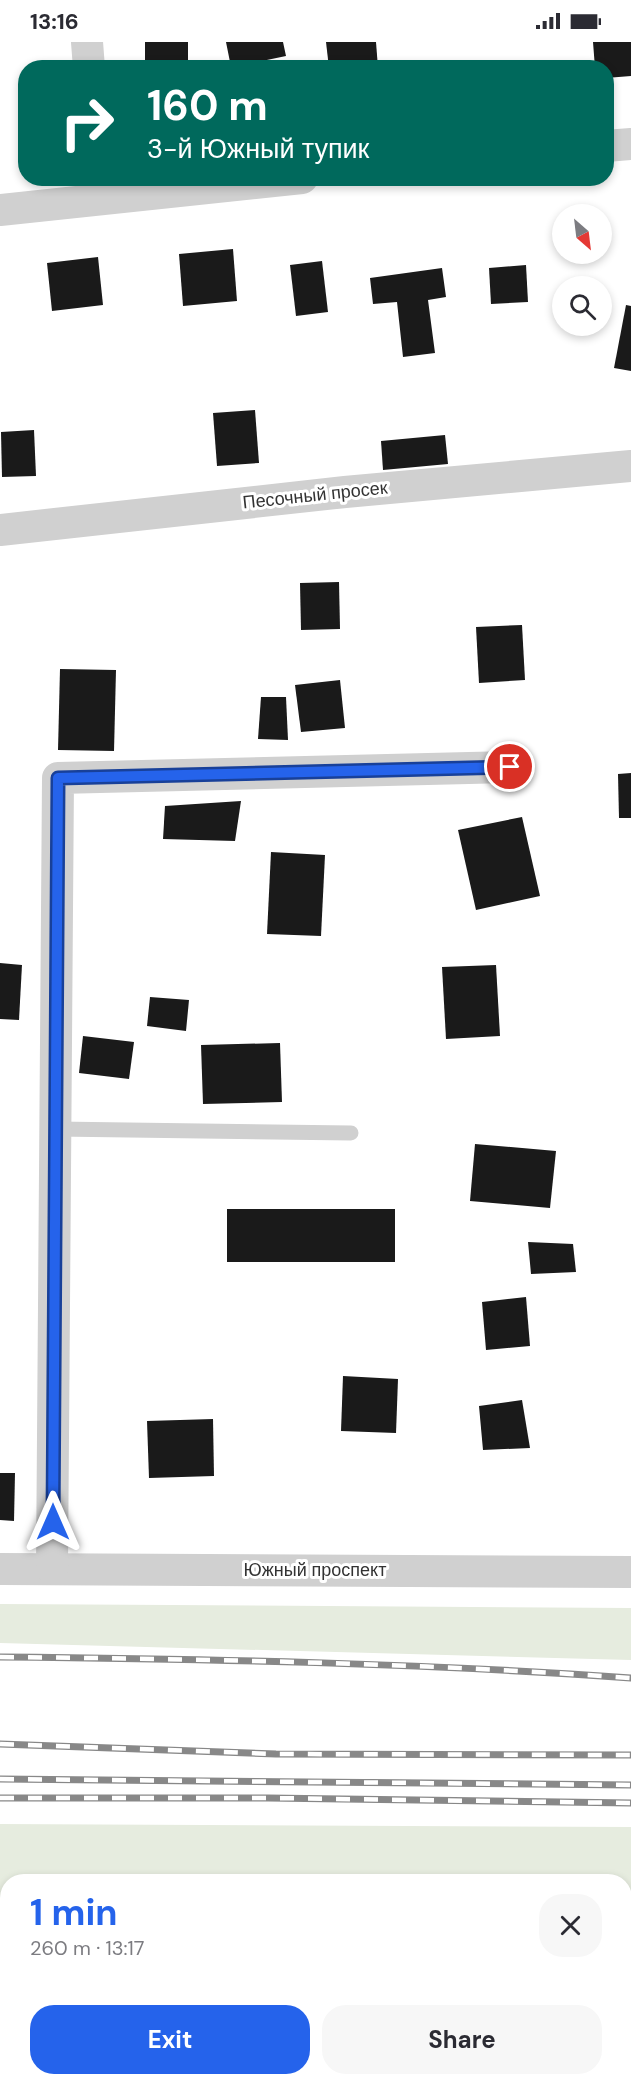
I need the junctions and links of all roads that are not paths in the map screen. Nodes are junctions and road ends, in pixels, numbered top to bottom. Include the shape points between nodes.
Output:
1 (87, 42) edge
2 (88, 60) edge
3 (631, 144) edge
4 (614, 145) edge
5 (156, 186) edge
6 (101, 189) edge
7 (0, 210) edge
8 (631, 466) edge
9 (0, 530) edge
10 (510, 767) dead end
11 (56, 1129) junction
12 (351, 1133) dead end
13 (0, 1569) edge
14 (52, 1569) junction
15 (631, 1572) edge

1 - 2 street
3 - 4 street
5 - 6 street
6 - 7 street
8 - 9 street, Песочный просек via 333,493
10 - 11 street via 58,778
11 - 12 lane
11 - 14 street
13 - 14 street, Южный проспект
14 - 15 street, Южный проспект

